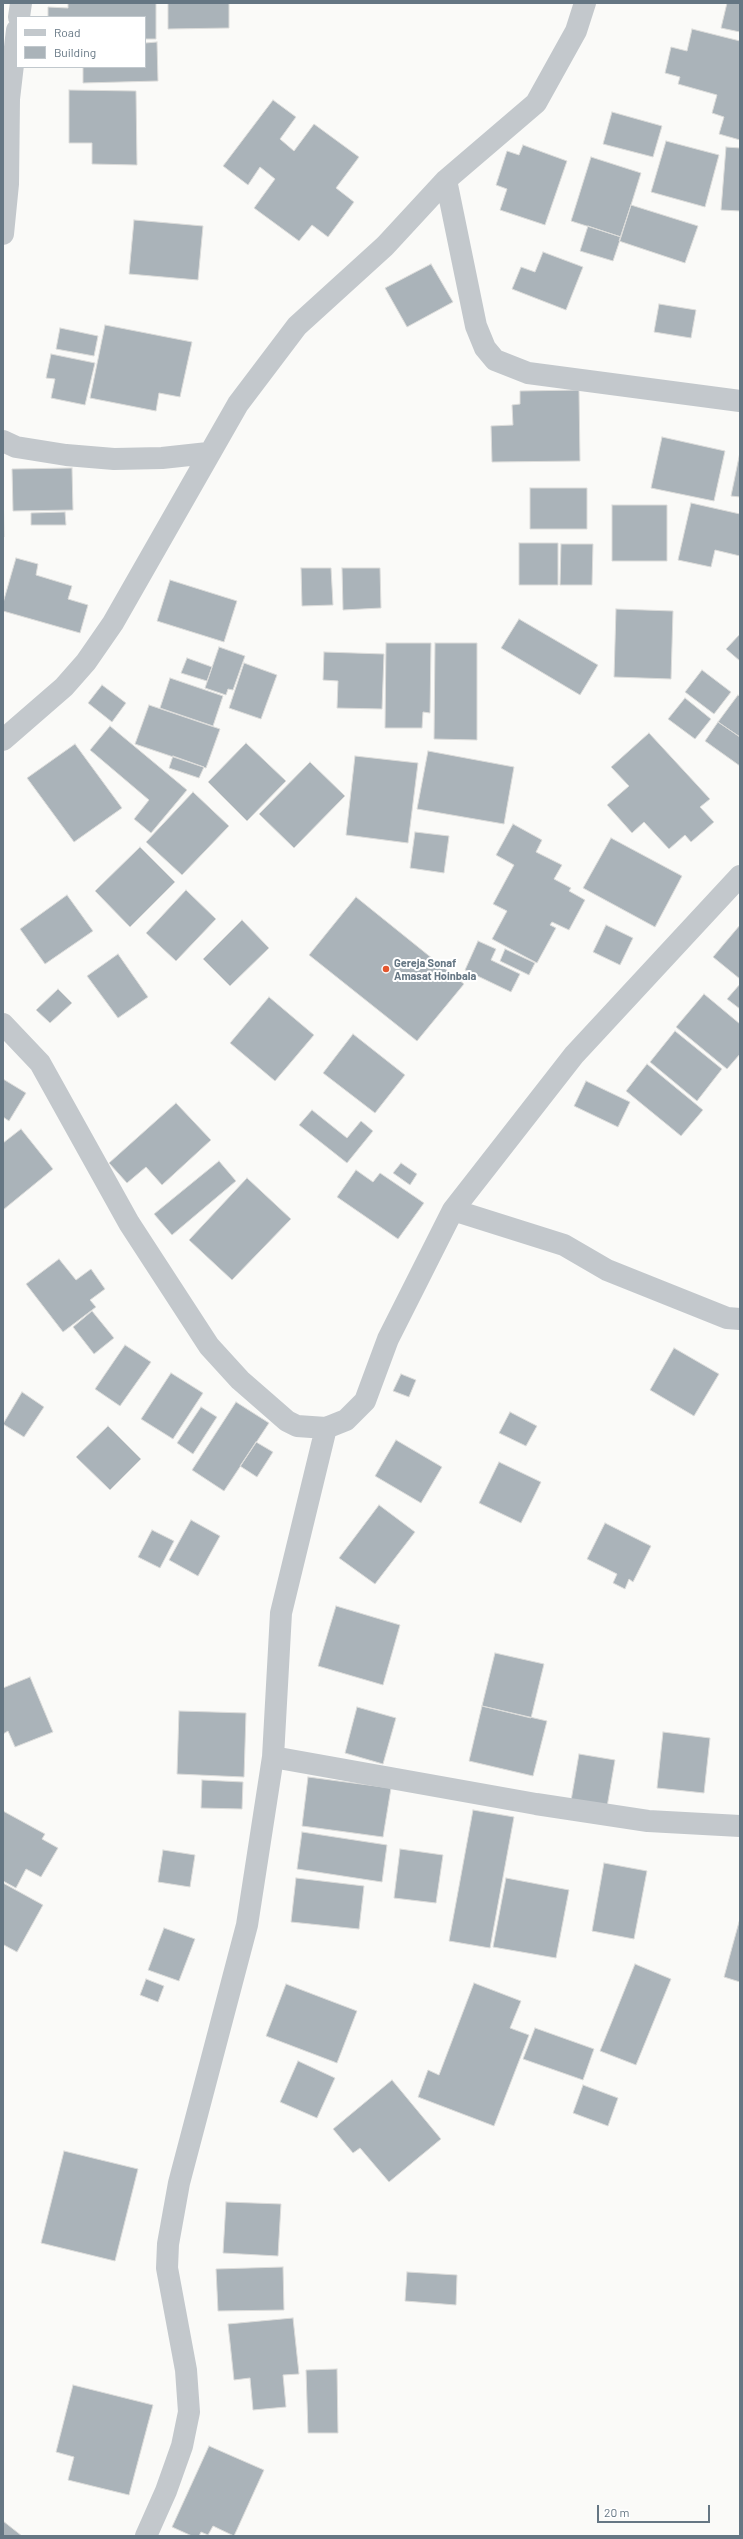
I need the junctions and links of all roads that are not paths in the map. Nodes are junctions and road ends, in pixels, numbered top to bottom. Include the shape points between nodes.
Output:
1 (21, 3) edge
2 (585, 3) edge
3 (19, 16) edge
4 (16, 38) edge
5 (446, 180) junction
6 (3, 234) edge
7 (740, 401) edge
8 (3, 441) edge
9 (208, 453) junction
10 (3, 740) edge
11 (740, 876) edge
12 (3, 1024) edge
13 (453, 1210) junction
14 (740, 1320) edge
15 (326, 1428) junction
16 (273, 1757) junction
17 (740, 1826) edge
18 (146, 2536) edge

1 - 3 street
2 - 5 street via 576,31 536,103
4 - 6 street via 8,99 8,184
5 - 7 street via 476,326 485,348 495,360 528,373
5 - 9 street via 385,246 297,326 238,404
8 - 9 street via 16,446 66,455 114,459 162,458
9 - 10 street via 113,623 86,662 64,687
11 - 13 street via 574,1055
12 - 15 street via 40,1063 129,1223 209,1346 240,1380 287,1421 296,1426
13 - 14 street via 564,1245 607,1270 727,1318
13 - 15 street via 388,1339 365,1401 346,1420
15 - 16 street via 280,1613
16 - 17 street via 626,1817
16 - 18 street via 247,1925 176,2198 167,2268 186,2370 189,2412 177,2459

